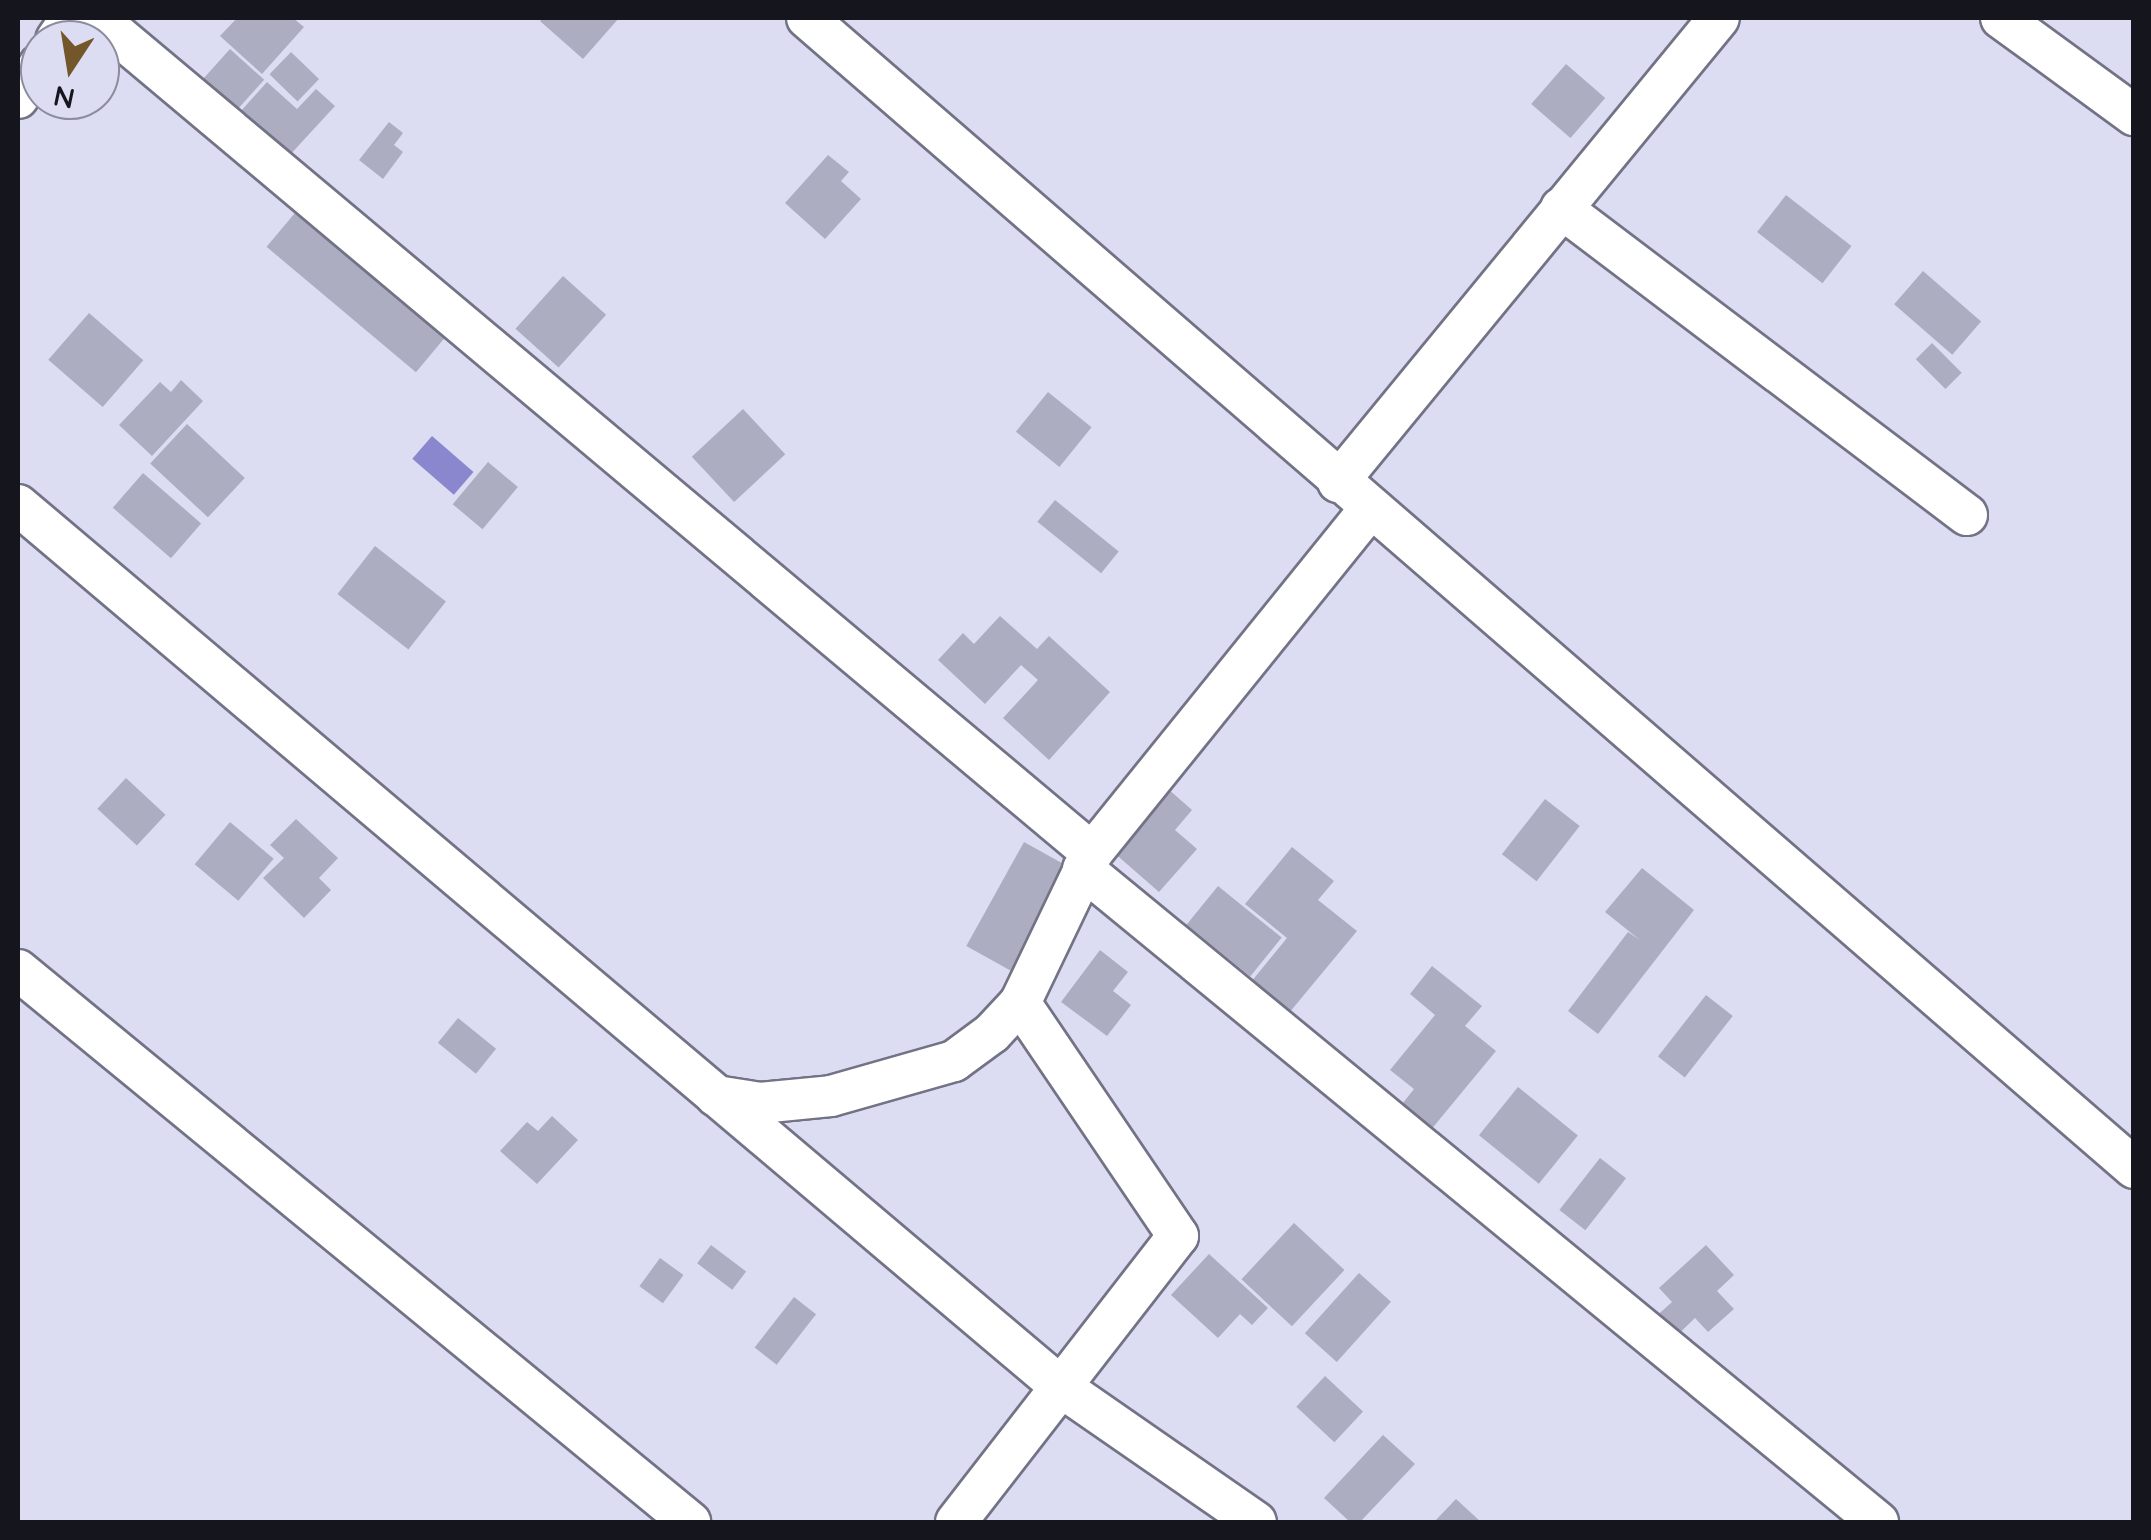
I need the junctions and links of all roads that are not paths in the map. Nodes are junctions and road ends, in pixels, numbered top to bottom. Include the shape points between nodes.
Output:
1 (97, 18) edge
2 (807, 18) edge
3 (1719, 18) edge
4 (2000, 18) edge
5 (2134, 115) edge
6 (1561, 208) junction
7 (1338, 482) junction
8 (18, 505) edge
9 (1370, 510) junction
10 (1967, 515) dead end
11 (1087, 861) junction
12 (18, 970) edge
13 (1020, 1003) junction
14 (716, 1096) junction
15 (2134, 1168) edge
16 (1061, 1387) junction
17 (690, 1522) edge
18 (956, 1522) edge
19 (1256, 1522) edge
20 (1878, 1522) edge

1 - 11 street
2 - 7 street
3 - 6 street
4 - 5 street
6 - 7 street
6 - 10 street
7 - 9 street
8 - 14 street
9 - 11 street
9 - 15 street
11 - 13 street
11 - 20 street
12 - 17 street
13 - 14 street via 954,1061 886,1082 798,1102
13 - 16 street via 1178,1236
14 - 16 street
16 - 18 street
16 - 19 street

